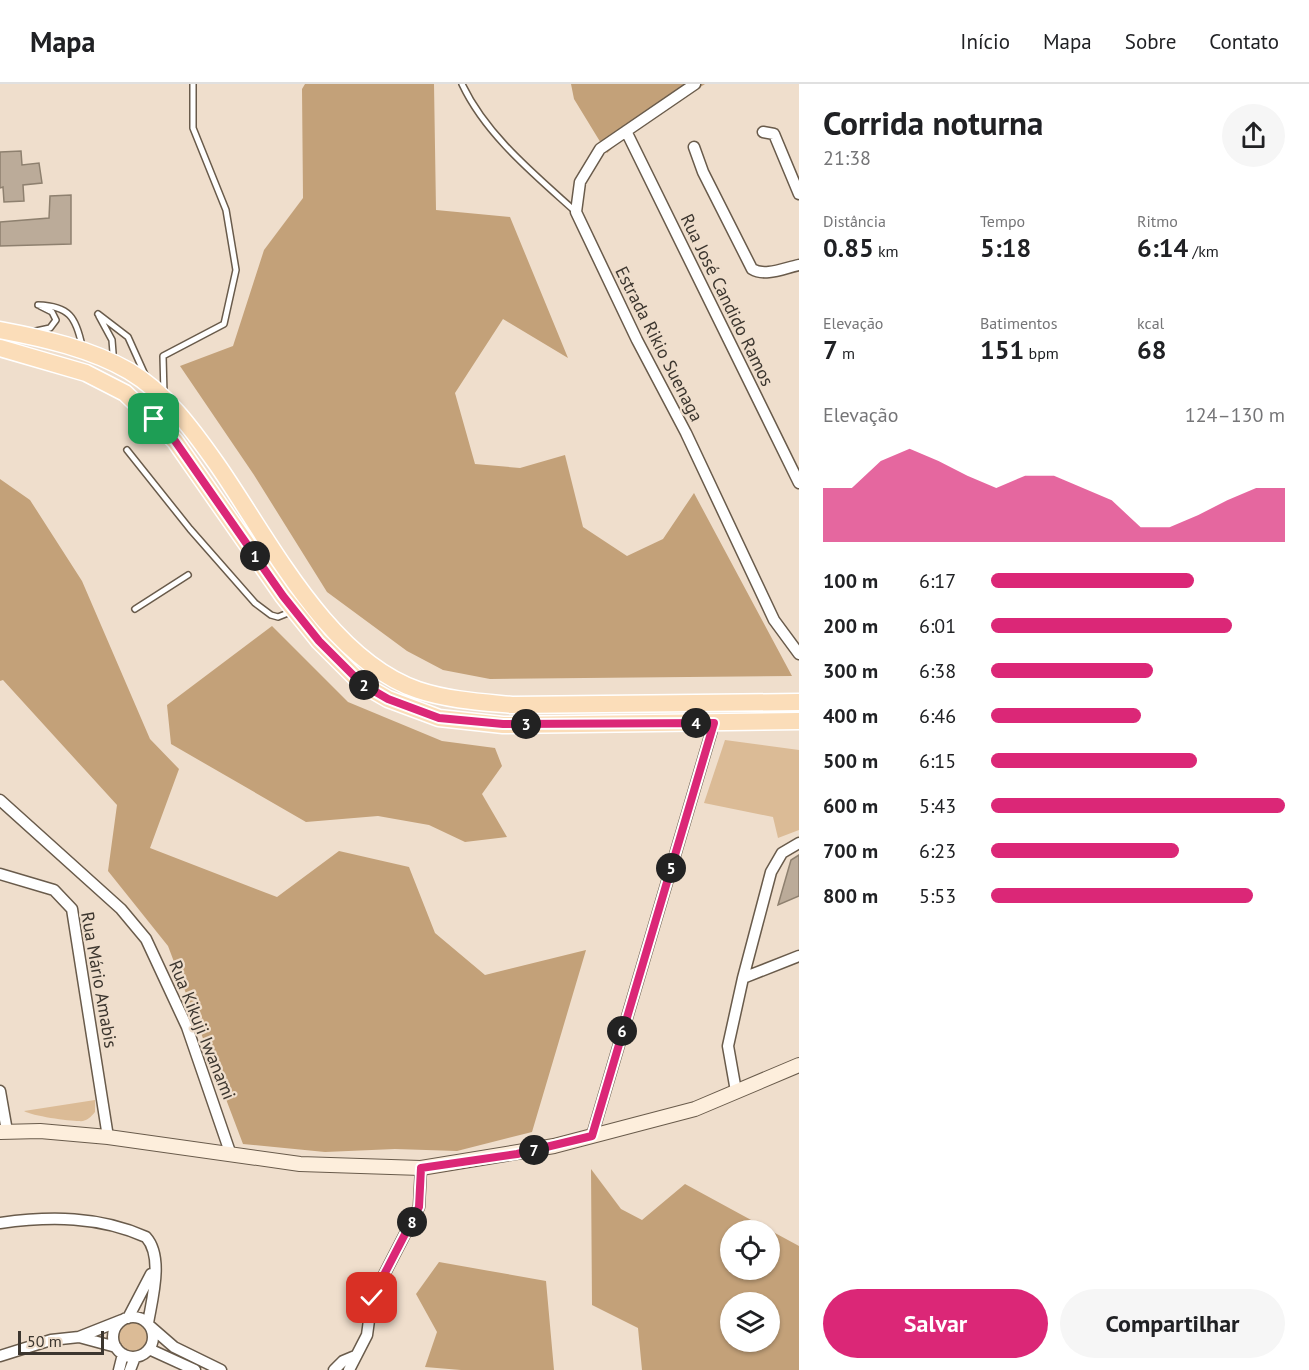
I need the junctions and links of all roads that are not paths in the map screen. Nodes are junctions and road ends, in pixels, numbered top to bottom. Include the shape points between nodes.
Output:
1 (193, 84) edge
2 (462, 84) edge
3 (695, 84) edge
4 (627, 131) junction
5 (763, 132) dead end
6 (694, 147) dead end
7 (799, 195) edge
8 (576, 212) junction
9 (799, 265) edge
10 (0, 330) edge
11 (17, 333) junction
12 (0, 348) edge
13 (83, 351) junction
14 (105, 359) junction
15 (149, 385) junction
16 (164, 398) junction
17 (127, 450) dead end
18 (799, 483) edge
19 (188, 575) dead end
20 (135, 609) dead end
21 (295, 611) junction
22 (799, 654) edge
23 (799, 702) edge
24 (799, 721) edge
25 (714, 723) junction
26 (0, 800) edge
27 (799, 843) edge
28 (0, 874) edge
29 (799, 956) edge
30 (744, 978) junction
31 (799, 1065) edge
32 (0, 1090) edge
33 (736, 1091) junction
34 (4, 1132) edge
35 (592, 1136) junction
36 (108, 1137) junction
37 (231, 1155) junction
38 (421, 1168) junction
39 (0, 1223) edge
40 (154, 1265) junction
41 (125, 1319) junction
42 (149, 1325) junction
43 (79, 1337) junction
44 (149, 1349) junction
45 (120, 1350) junction
46 (0, 1356) edge
47 (355, 1356) junction
48 (135, 1357) junction
49 (119, 1370) edge
50 (130, 1370) edge
51 (195, 1370) edge
52 (221, 1370) edge
53 (334, 1370) edge
54 (350, 1370) edge

1 - 16 lane via 192,128 226,210 236,270 224,324 163,356
2 - 8 lane via 483,119 529,170
3 - 4 street
4 - 8 street via 600,149 587,167 580,182
4 - 18 street, Rua José Candido Ramos
5 - 7 street via 774,134
6 - 9 street via 747,264 758,273
8 - 22 street, Estrada Rikio Suenaga via 774,620
10 - 11 main road
11 - 13 main road
11 - 13 lane via 50,328 55,316 38,305 56,305 69,313
12 - 21 main road via 86,373 125,393 175,441
13 - 14 main road
14 - 15 main road
14 - 15 lane via 114,347 98,314 128,337
15 - 16 main road
16 - 23 main road via 202,443 282,563 344,641 371,664 417,689 470,701 512,705
17 - 21 lane via 255,603 271,615
19 - 20 lane
21 - 25 main road via 362,684 388,699 439,718 503,724
24 - 25 main road
25 - 35 street
26 - 37 street, Rua Kikuji Iwanami via 121,909 146,939 187,1027
27 - 30 street via 782,853 771,872
28 - 36 street, Rua Mário Amabis via 54,890 72,909
29 - 30 street
30 - 33 street via 728,1046
31 - 33 street
32 - 34 street
33 - 35 street via 695,1109
34 - 36 street
35 - 38 street via 517,1154
36 - 37 street
37 - 38 street via 340,1167
38 - 47 street via 419,1207 372,1298 367,1335
39 - 40 street via 42,1218 95,1221 146,1237 153,1244
40 - 41 street
40 - 42 street
41 - 42 street via 140,1318
41 - 43 street
41 - 45 street via 114,1331
42 - 44 street via 153,1336
42 - 52 street via 174,1347
43 - 45 street
43 - 46 street
44 - 48 street
44 - 51 street
45 - 48 street
45 - 49 street
47 - 53 street via 343,1360
47 - 54 street
48 - 50 street

